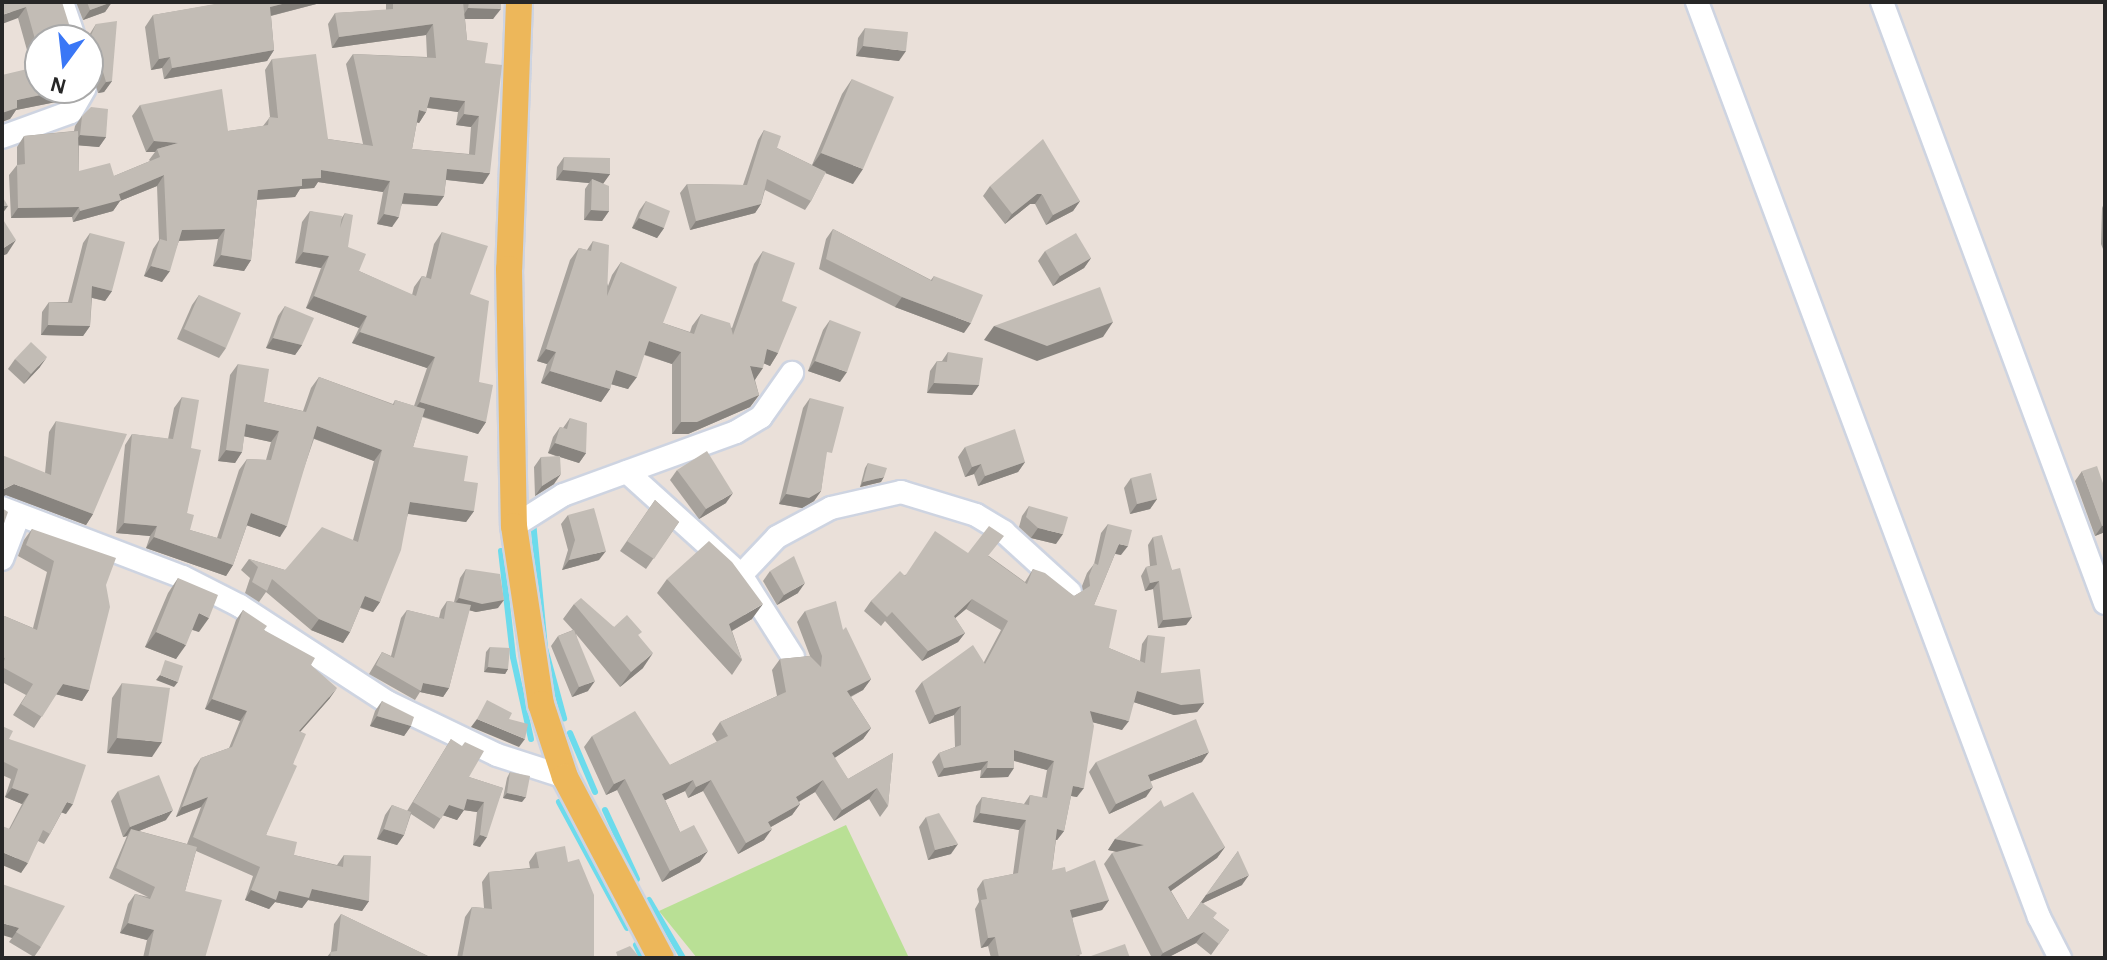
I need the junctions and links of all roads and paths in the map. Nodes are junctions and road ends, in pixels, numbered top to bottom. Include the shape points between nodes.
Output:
1 (62, 2) edge
2 (519, 2) edge
3 (1697, 2) edge
4 (1882, 2) edge
5 (70, 24) edge
6 (76, 104) edge
7 (2, 137) edge
8 (792, 373) dead end
9 (627, 472) junction
10 (10, 512) edge
11 (514, 526) junction
12 (2, 559) edge
13 (741, 575) junction
14 (1070, 592) edge
15 (2105, 603) edge
16 (793, 657) edge
17 (565, 777) junction
18 (661, 958) edge
19 (2060, 958) edge

1 - 5 street
2 - 11 main road via 509,269
3 - 19 street via 2039,917
4 - 15 street
6 - 7 street via 71,112
8 - 9 street via 761,417 736,432
9 - 11 street via 563,495
9 - 13 street
10 - 12 street
10 - 17 street via 183,577 240,606 387,702 497,755
11 - 17 main road via 541,704
13 - 14 street via 777,537 831,508 901,492 976,515
13 - 16 street
17 - 18 main road

